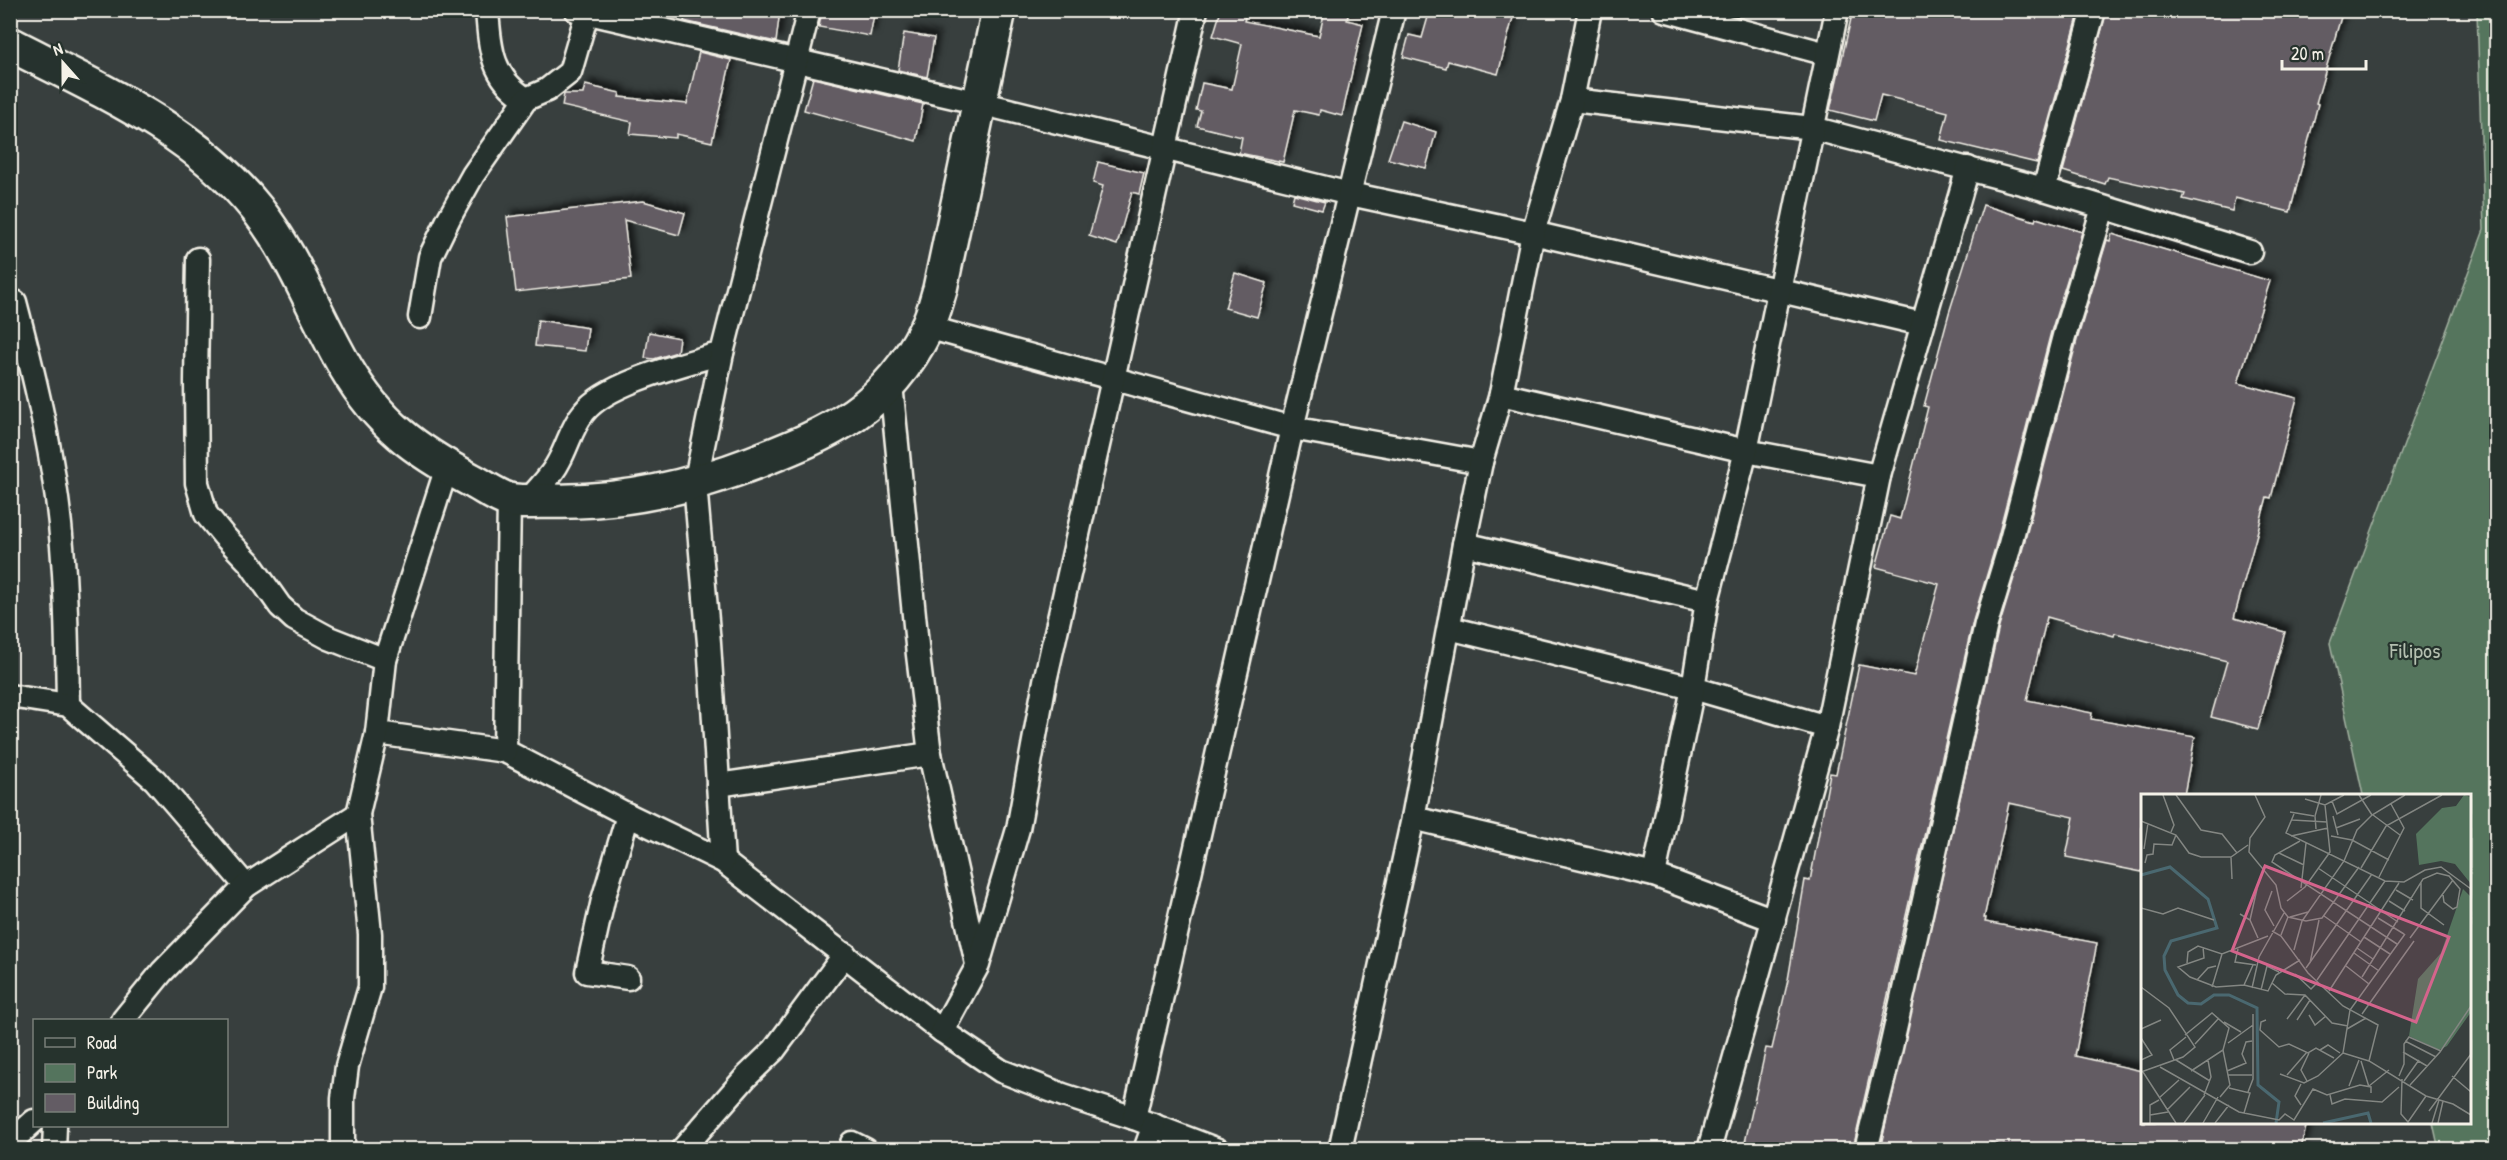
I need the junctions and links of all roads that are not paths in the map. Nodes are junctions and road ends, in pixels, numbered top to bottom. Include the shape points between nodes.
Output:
1 (487, 10) edge
2 (809, 10) edge
3 (999, 10) edge
4 (1196, 10) edge
5 (1394, 10) edge
6 (1590, 10) edge
7 (1664, 10) edge
8 (1837, 10) edge
9 (2094, 10) edge
10 (584, 11) edge
11 (10, 44) edge
12 (1827, 54) junction
13 (796, 62) junction
14 (526, 99) junction
15 (1572, 100) junction
16 (980, 103) junction
17 (1812, 128) junction
18 (1166, 147) junction
19 (1968, 168) junction
20 (2044, 189) junction
21 (1350, 194) junction
22 (2103, 208) junction
23 (1533, 233) junction
24 (2250, 252) dead end
25 (198, 259) dead end
26 (1780, 290) junction
27 (15, 302) dead end
28 (420, 317) dead end
29 (1922, 324) junction
30 (927, 327) junction
31 (722, 353) junction
32 (1112, 377) junction
33 (891, 384) junction
34 (1502, 394) junction
35 (1292, 428) junction
36 (1746, 451) junction
37 (1481, 462) junction
38 (447, 467) junction
39 (1879, 476) junction
40 (695, 484) junction
41 (518, 500) junction
42 (1464, 544) junction
43 (1707, 601) junction
44 (1449, 628) junction
45 (384, 660) junction
46 (1693, 688) junction
47 (10, 696) edge
48 (68, 705) junction
49 (1827, 727) junction
50 (377, 733) junction
51 (505, 751) junction
52 (930, 754) junction
53 (718, 785) junction
54 (358, 814) junction
55 (628, 815) junction
56 (1413, 818) junction
57 (723, 861) junction
58 (1654, 875) junction
59 (246, 886) junction
60 (1774, 920) junction
61 (845, 954) junction
62 (978, 965) junction
63 (628, 978) dead end
64 (124, 1019) edge
65 (942, 1031) junction
66 (33, 1122) edge
67 (1144, 1122) junction
68 (55, 1127) edge
69 (10, 1143) edge
70 (54, 1149) edge
71 (343, 1149) edge
72 (682, 1149) edge
73 (1145, 1149) edge
74 (1218, 1149) edge
75 (1340, 1149) edge
76 (1709, 1149) edge
77 (1866, 1149) edge

1 - 14 street via 490,51 496,65 505,81
2 - 13 street
3 - 16 street
4 - 18 street
5 - 21 street
6 - 15 street
7 - 12 street
8 - 12 street
9 - 20 street
10 - 13 street
10 - 14 street via 570,72 547,90
11 - 38 street via 97,87 188,144 220,169 277,237 369,403 409,442
12 - 17 street
13 - 16 street
13 - 31 street
14 - 28 street via 473,175 430,257
15 - 17 street
15 - 23 street
16 - 18 street
16 - 30 street via 940,289
17 - 19 street
17 - 26 street
18 - 21 street
18 - 32 street
19 - 20 street
19 - 29 street
20 - 22 street
21 - 23 street
21 - 35 street
22 - 24 street
22 - 77 street via 1986,624
23 - 26 street
23 - 34 street
25 - 45 street via 197,483 206,514 294,620
26 - 29 street
26 - 36 street
27 - 48 street via 42,406 57,499 66,591
29 - 39 street
30 - 32 street
30 - 33 street
31 - 40 street
31 - 41 street via 665,370 596,401 584,412 558,465
32 - 35 street
32 - 62 street via 1045,681 1018,830
33 - 40 street via 835,428
33 - 52 street
34 - 36 street
34 - 37 street
35 - 37 street
35 - 67 street
36 - 39 street
36 - 43 street
37 - 42 street
38 - 41 street
38 - 45 street
39 - 49 street
40 - 41 street via 607,500
40 - 53 street
41 - 51 street
42 - 43 street
42 - 44 street
43 - 46 street
44 - 46 street
44 - 56 street
45 - 50 street
46 - 49 street
46 - 58 street
47 - 48 street
48 - 59 street via 155,780
49 - 60 street
50 - 51 street
50 - 54 street
51 - 55 street
52 - 53 street
52 - 62 street
53 - 57 street
54 - 59 street
54 - 71 street via 370,934 370,987 346,1066
55 - 57 street
55 - 63 street via 587,972
56 - 58 street
56 - 75 street
57 - 61 street
58 - 60 street
59 - 64 street via 162,972
60 - 76 street
61 - 65 street
61 - 72 street via 774,1050
62 - 65 street
65 - 67 street via 1001,1071
66 - 69 street
67 - 73 street
67 - 74 street
68 - 70 street

